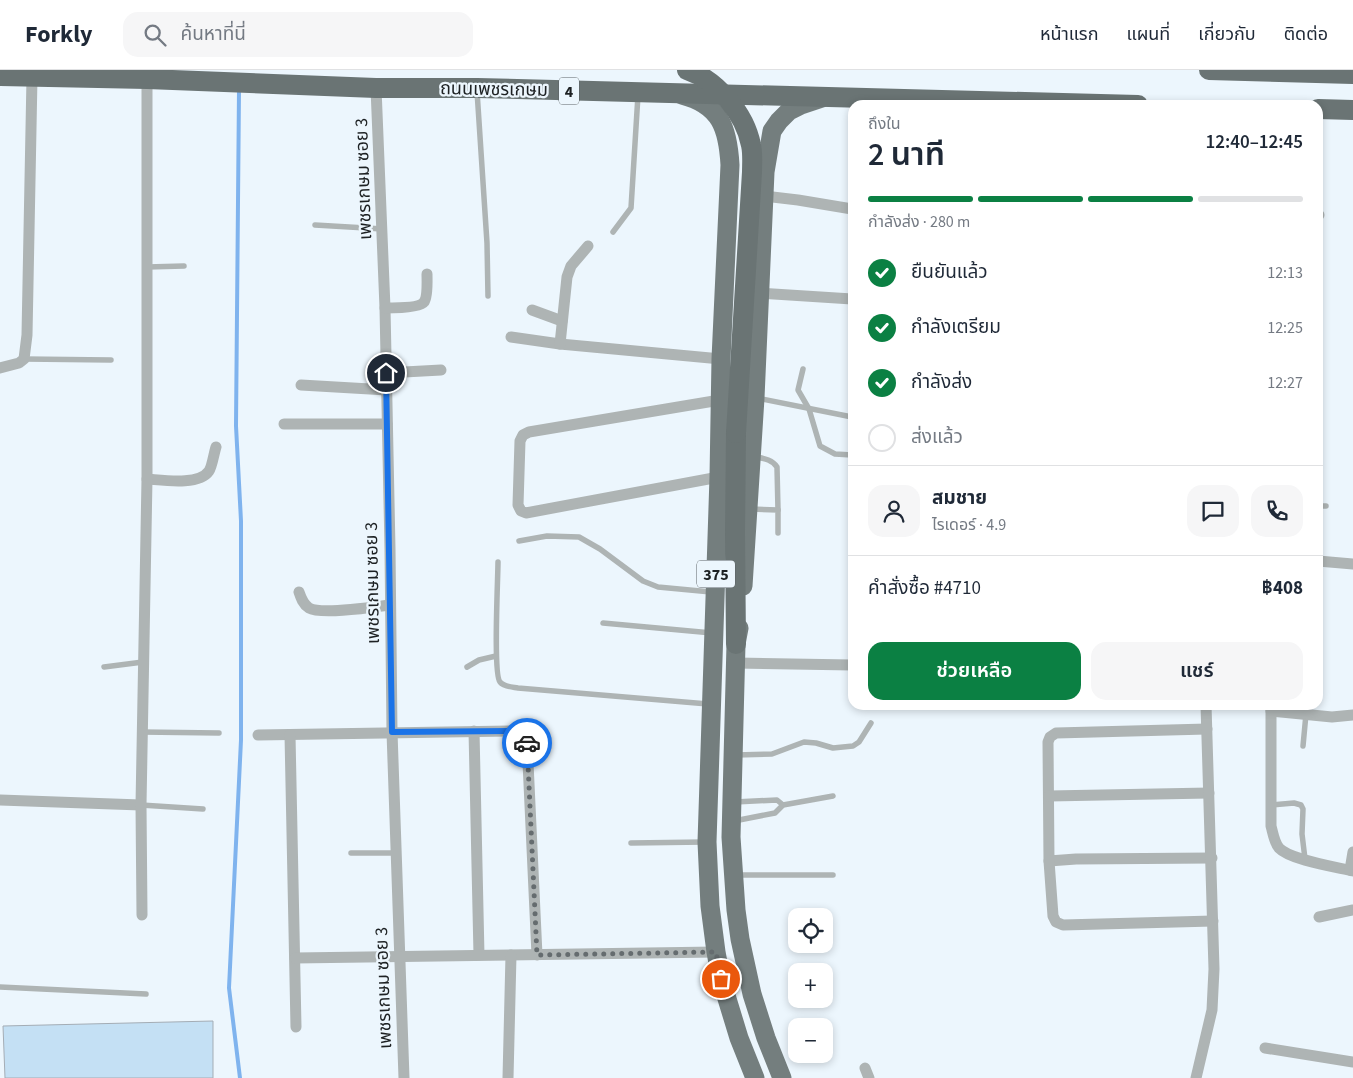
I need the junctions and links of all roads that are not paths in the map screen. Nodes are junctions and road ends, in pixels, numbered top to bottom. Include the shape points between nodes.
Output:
1 (687, 70) edge
2 (1209, 70) edge
3 (1353, 74) edge
4 (2, 76) edge
5 (32, 77) junction
6 (147, 79) junction
7 (376, 88) junction
8 (477, 88) junction
9 (638, 93) junction
10 (675, 93) junction
11 (823, 98) junction
12 (906, 100) edge
13 (1323, 109) edge
14 (1353, 110) edge
15 (729, 144) junction
16 (769, 147) junction
17 (764, 196) junction
18 (848, 209) edge
19 (315, 225) dead end
20 (383, 229) junction
21 (613, 232) dead end
22 (588, 246) dead end
23 (184, 266) dead end
24 (147, 267) junction
25 (427, 274) dead end
26 (759, 293) junction
27 (488, 296) dead end
28 (848, 299) edge
29 (385, 308) junction
30 (532, 310) dead end
31 (562, 321) junction
32 (511, 337) dead end
33 (560, 344) junction
34 (24, 359) junction
35 (721, 359) junction
36 (110, 360) dead end
37 (0, 368) edge
38 (803, 369) dead end
39 (441, 370) dead end
40 (386, 373) junction
41 (301, 385) dead end
42 (386, 390) junction
43 (755, 398) junction
44 (720, 400) junction
45 (809, 409) junction
46 (848, 416) edge
47 (284, 424) dead end
48 (387, 424) junction
49 (216, 447) dead end
50 (848, 455) edge
51 (752, 456) junction
52 (719, 477) junction
53 (146, 479) junction
54 (748, 509) junction
55 (778, 510) junction
56 (778, 533) dead end
57 (519, 541) dead end
58 (1323, 561) edge
59 (498, 562) dead end
60 (1353, 564) edge
61 (299, 592) dead end
62 (715, 592) junction
63 (390, 606) junction
64 (603, 623) dead end
65 (714, 634) junction
66 (736, 654) junction
67 (496, 656) junction
68 (143, 662) junction
69 (848, 665) edge
70 (104, 667) dead end
71 (467, 667) dead end
72 (712, 705) junction
73 (1206, 710) edge
74 (1271, 710) edge
75 (1283, 710) edge
76 (1306, 714) junction
77 (1353, 715) edge
78 (871, 723) dead end
79 (1207, 729) junction
80 (141, 732) junction
81 (392, 732) junction
82 (474, 732) junction
83 (219, 733) dead end
84 (258, 735) dead end
85 (290, 735) junction
86 (1303, 746) dead end
87 (734, 755) junction
88 (1209, 793) junction
89 (833, 796) dead end
90 (1048, 796) junction
91 (0, 800) edge
92 (732, 802) junction
93 (140, 805) junction
94 (783, 805) junction
95 (1271, 805) junction
96 (203, 809) dead end
97 (732, 821) junction
98 (707, 842) junction
99 (631, 843) dead end
100 (1353, 852) edge
101 (351, 853) dead end
102 (396, 853) junction
103 (1212, 858) junction
104 (1305, 859) junction
105 (1049, 861) junction
106 (1352, 871) edge
107 (733, 875) junction
108 (833, 875) dead end
109 (1353, 910) edge
110 (142, 915) dead end
111 (1318, 917) dead end
112 (1214, 921) junction
113 (716, 952) junction
114 (479, 955) junction
115 (511, 955) junction
116 (537, 955) junction
117 (400, 956) junction
118 (295, 958) junction
119 (0, 987) edge
120 (146, 994) dead end
121 (296, 1027) dead end
122 (1266, 1048) dead end
123 (1353, 1062) edge
124 (404, 1078) edge
125 (508, 1078) edge
126 (755, 1078) edge
127 (782, 1078) edge
128 (1196, 1078) edge

1 - 66 highway, bridge via 710,82 723,94 746,128 751,145 736,433
2 - 3 highway
4 - 5 highway, ถนนเพชรเกษม / 4
5 - 6 highway, ถนนเพชรเกษม / 4
5 - 34 street
6 - 7 highway, ถนนเพชรเกษม / 4
6 - 24 street
7 - 8 highway, ถนนเพชรเกษม / 4
7 - 20 street, เพชรเกษม ซอย 3
8 - 9 highway, ถนนเพชรเกษม / 4
8 - 27 lane via 488,243
9 - 10 highway, ถนนเพชรเกษม / 4
9 - 21 lane via 631,208
10 - 11 highway, ถนนเพชรเกษม / 4
10 - 15 main road, 375 via 705,104 725,128
11 - 12 highway, ถนนเพชรเกษม / 4
11 - 16 main road, 375 via 789,111 772,131
13 - 14 highway
15 - 16 main road via 746,139
15 - 35 main road, 375
16 - 17 main road, 375
17 - 18 street
17 - 26 main road, 375
19 - 20 lane
20 - 29 street, เพชรเกษม ซอย 3
22 - 31 street via 571,266 567,277
23 - 24 lane
24 - 53 street
25 - 29 street via 424,302 420,306
26 - 28 street
26 - 43 main road, 375
29 - 40 street, เพชรเกษม ซอย 3
30 - 31 street
31 - 33 street
32 - 33 street
33 - 35 street
34 - 36 lane
34 - 37 street
35 - 44 main road, 375
38 - 45 lane via 798,390
39 - 40 street
40 - 42 street, เพชรเกษม ซอย 3
41 - 42 street
42 - 48 street, เพชรเกษม ซอย 3
43 - 45 lane
43 - 51 main road, 375
44 - 52 main road, 375
44 - 52 street via 523,435 520,440 518,505 526,513
45 - 46 lane
45 - 50 lane via 820,446 835,454
47 - 48 street
48 - 63 street, เพชรเกษม ซอย 3
49 - 53 street via 209,471 200,478 183,481
51 - 54 main road, 375
51 - 55 lane via 777,466
52 - 62 main road, 375
53 - 68 street
54 - 55 lane
54 - 66 main road, 375
55 - 56 lane
57 - 62 lane via 546,536 579,537 650,584
58 - 60 street
59 - 67 lane
61 - 63 street via 309,608 322,611
62 - 65 main road, 375
63 - 81 street, เพชรเกษม ซอย 3
64 - 65 lane
65 - 72 main road, 375
66 - 69 street
66 - 87 main road, 375
67 - 71 lane
67 - 72 lane via 497,676 506,686
68 - 70 lane
68 - 80 street
72 - 98 main road, 375
73 - 79 street
74 - 95 street
75 - 76 street
76 - 77 street
76 - 86 lane
78 - 87 lane via 853,746 834,748 804,742 772,754
79 - 88 street
79 - 90 street via 1056,733 1048,742
80 - 83 lane
80 - 93 street
81 - 82 street
81 - 85 street
81 - 102 street, เพชรเกษม ซอย 3
82 - 114 street
82 - 116 street via 518,731 526,734
84 - 85 street
85 - 118 street
87 - 92 main road, 375
88 - 90 street
88 - 103 street
89 - 94 lane
90 - 105 street
91 - 93 street
92 - 94 lane via 778,800
92 - 97 main road, 375
93 - 96 lane
93 - 110 street
94 - 97 lane via 776,813
95 - 104 street via 1271,826 1279,848
95 - 104 lane via 1300,803
97 - 107 main road, 375
98 - 99 lane
98 - 113 main road, 375
100 - 106 street
101 - 102 lane
102 - 117 street, เพชรเกษม ซอย 3
103 - 105 street
103 - 112 street
104 - 106 street
105 - 112 street via 1053,916 1063,925
107 - 108 lane
107 - 127 main road, 375 via 740,939 752,994
109 - 111 street
112 - 128 street via 1212,1010
113 - 116 street
113 - 126 main road, 375 via 721,979
114 - 115 street
114 - 117 street
115 - 116 street
115 - 125 street
117 - 118 street
117 - 124 street, เพชรเกษม ซอย 3
118 - 121 street
119 - 120 lane
122 - 123 street

